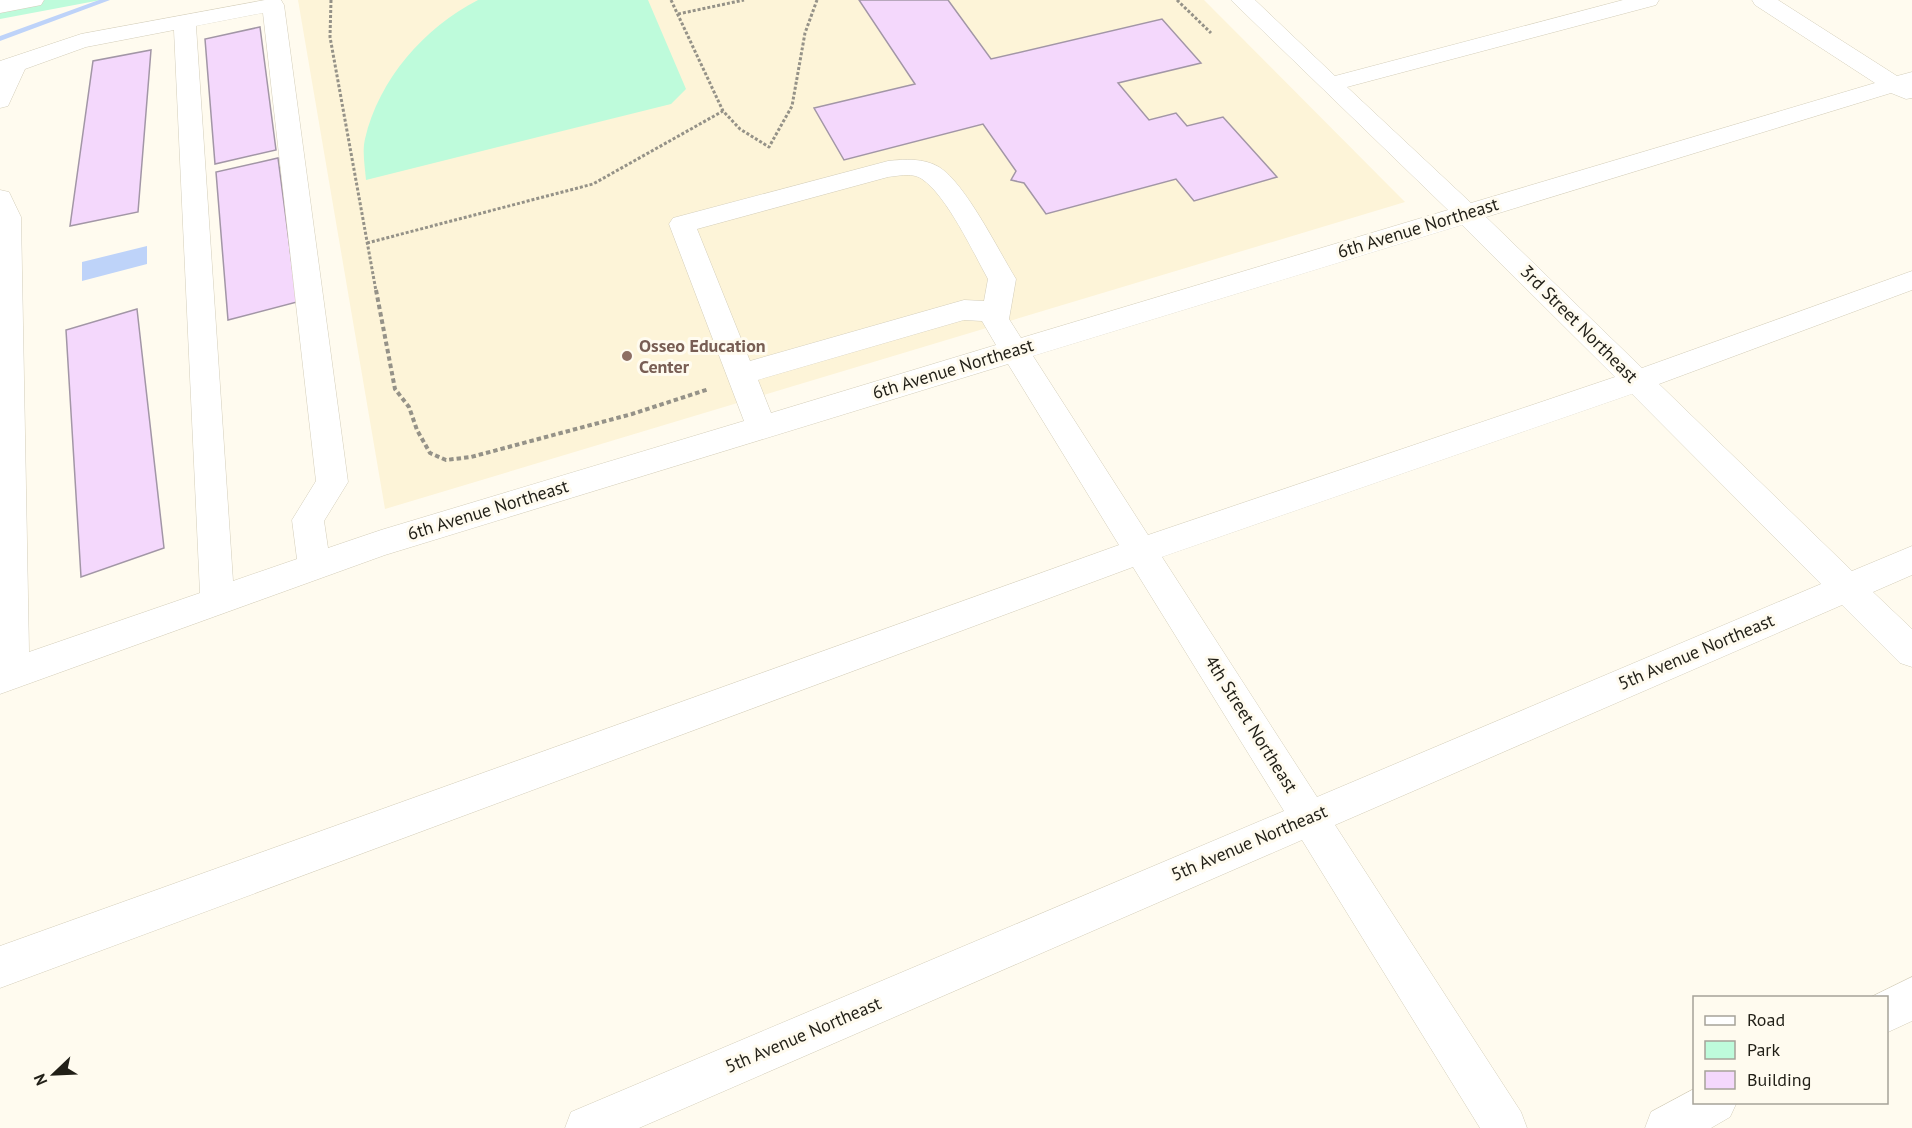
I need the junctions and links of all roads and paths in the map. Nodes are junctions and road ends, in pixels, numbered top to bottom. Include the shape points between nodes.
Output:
1 (33, 0) edge
2 (331, 0) edge
3 (671, 0) edge
4 (744, 0) edge
5 (817, 0) edge
6 (1177, 0) edge
7 (1242, 0) edge
8 (1648, 0) edge
9 (1763, 0) edge
10 (0, 6) edge
11 (678, 14) junction
12 (185, 23) junction
13 (1211, 33) dead end
14 (7, 67) edge
15 (1330, 84) junction
16 (1906, 87) edge
17 (0, 101) edge
18 (723, 111) junction
19 (0, 198) edge
20 (1466, 213) junction
21 (367, 243) junction
22 (1912, 280) edge
23 (4, 305) edge
24 (997, 312) junction
25 (1015, 350) junction
26 (730, 380) junction
27 (1637, 381) junction
28 (762, 427) junction
29 (5, 475) edge
30 (1141, 551) junction
31 (1912, 560) edge
32 (314, 567) junction
33 (1847, 587) junction
34 (217, 601) junction
35 (1912, 652) edge
36 (6, 676) edge
37 (1310, 818) junction
38 (0, 967) edge
39 (1912, 998) edge
40 (1888, 1011) edge
41 (1711, 1104) edge
42 (587, 1128) edge
43 (1505, 1128) edge
44 (1667, 1128) edge

1 - 10 street
2 - 21 path via 330,37
3 - 11 path
4 - 11 path
5 - 18 path via 806,33 792,106 769,147 740,129
6 - 13 path
7 - 15 street, 3rd Street Northeast
8 - 15 street
9 - 16 street
11 - 18 path
12 - 14 street via 81,40
12 - 32 street via 273,5 332,482 308,520
12 - 34 street
14 - 17 street
15 - 20 street, 3rd Street Northeast
16 - 20 street, 6th Avenue Northeast
18 - 21 path via 593,184
19 - 23 street via 8,217
20 - 25 street, 6th Avenue Northeast
20 - 27 street, 3rd Street Northeast
21 - 26 path via 395,389 409,407 430,453 446,460 515,447 632,414
22 - 27 street
23 - 29 street
24 - 25 street, 4th Street Northeast via 995,320
24 - 26 street via 964,310
24 - 26 street via 1002,279 940,179 918,168 888,169 682,225
25 - 28 street, 6th Avenue Northeast
25 - 30 street, 4th Street Northeast
26 - 28 street
27 - 30 street
27 - 33 street, 3rd Street Northeast
28 - 32 street, 6th Avenue Northeast
29 - 36 street
30 - 37 street, 4th Street Northeast
30 - 38 street
31 - 33 street, 5th Avenue Northeast
32 - 34 street, 6th Avenue Northeast
33 - 35 street, 3rd Street Northeast
33 - 37 street, 5th Avenue Northeast
34 - 36 street, 6th Avenue Northeast
37 - 42 street, 5th Avenue Northeast
37 - 43 street, 4th Street Northeast
39 - 40 street
41 - 44 street

